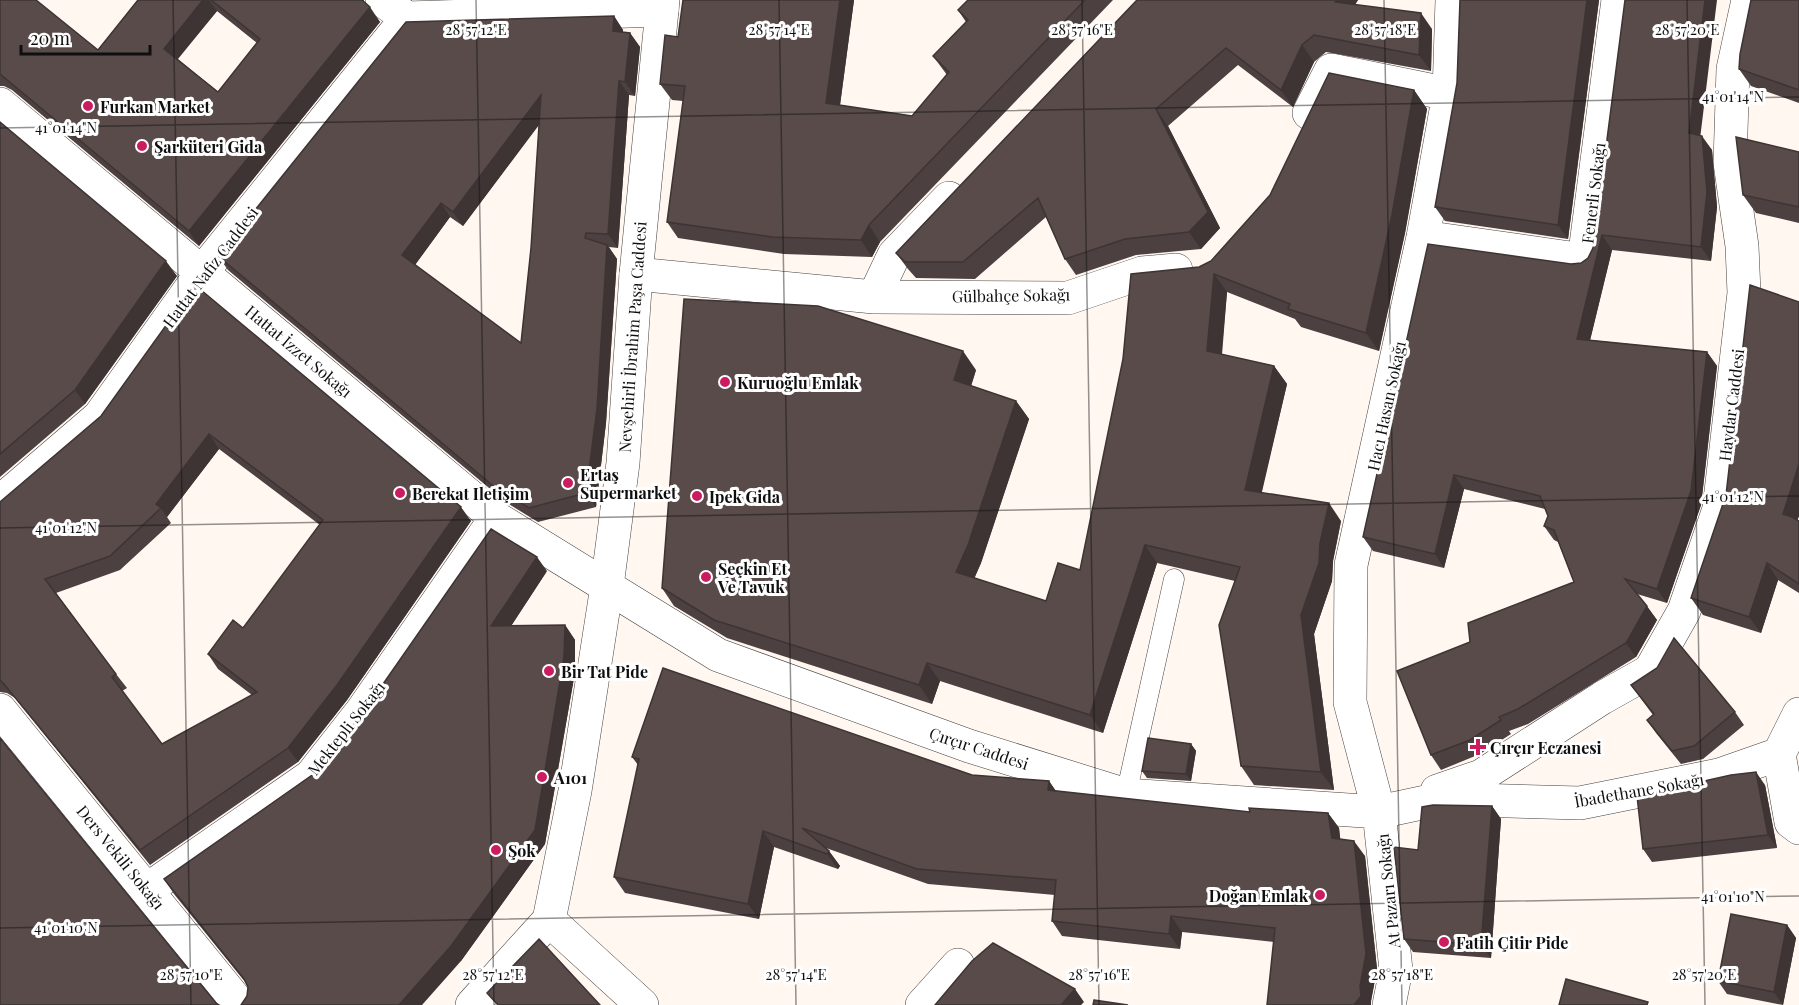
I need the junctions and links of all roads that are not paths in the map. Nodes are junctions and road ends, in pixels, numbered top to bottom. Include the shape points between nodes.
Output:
1 (1452, 0) edge
2 (1618, 0) edge
3 (1748, 0) edge
4 (662, 5) edge
5 (395, 9) edge
6 (1449, 94) junction
7 (0, 104) edge
8 (1298, 138) edge
9 (972, 174) edge
10 (1423, 237) junction
11 (1210, 267) edge
12 (203, 271) junction
13 (636, 274) junction
14 (874, 297) junction
15 (0, 502) edge
16 (496, 518) junction
17 (1174, 579) edge
18 (607, 586) junction
19 (0, 710) edge
20 (1799, 714) edge
21 (1779, 754) junction
22 (1126, 795) junction
23 (1379, 812) junction
24 (1799, 828) edge
25 (148, 889) junction
26 (549, 921) junction
27 (958, 965) dead end
28 (240, 1005) edge
29 (472, 1005) edge
30 (642, 1005) edge
31 (922, 1005) edge
32 (1389, 1005) edge

1 - 6 street, Hacı Hasan Sokağı
2 - 10 street, Fenerli Sokağı via 1584,260
3 - 23 street, Haydar Caddesi via 1733,69 1730,163 1742,246 1744,293 1719,509 1684,611 1650,671 1481,776
4 - 5 street
4 - 13 street, Nevşehirli İbrahim Paşa Caddesi
5 - 12 street, Hattat Nafiz Caddesi
6 - 8 street via 1331,70
6 - 10 street, Hacı Hasan Sokağı
7 - 12 street, Hattat İzzet Sokağı
9 - 14 street via 894,255
10 - 23 street, Hacı Hasan Sokağı via 1351,566 1350,702
11 - 14 street, Gülbahçe Sokağı via 1142,273 1068,298
12 - 15 street, Hattat Nafiz Caddesi via 99,417
12 - 16 street, Hattat İzzet Sokağı
13 - 14 street, Gülbahçe Sokağı
13 - 18 street, Nevşehirli İbrahim Paşa Caddesi via 623,463
16 - 18 street, Hattat İzzet Sokağı
16 - 25 street, Mektepli Sokağı via 362,711 311,776
17 - 22 lane
18 - 22 street, Çırçır Caddesi via 718,655 969,746
18 - 26 street, Nevşehirli İbrahim Paşa Caddesi via 575,791
19 - 25 street, Ders Vekili Sokağı
20 - 21 street
21 - 23 street, İbadethane Sokağı via 1719,775 1581,803 1440,799
21 - 24 street via 1791,822
22 - 23 street, Çırçır Caddesi
23 - 32 street, At Pazarı Sokağı via 1396,970
25 - 28 street, Ders Vekili Sokağı
26 - 29 street
26 - 30 street
27 - 31 street

